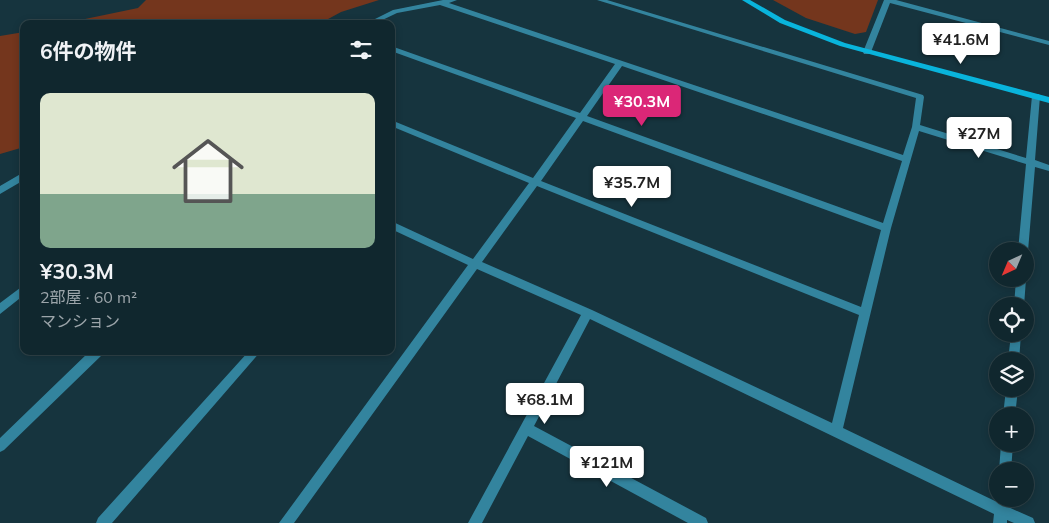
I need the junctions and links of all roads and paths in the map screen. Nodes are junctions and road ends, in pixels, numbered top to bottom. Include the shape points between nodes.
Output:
1 (454, 0) edge
2 (600, 0) edge
3 (745, 0) edge
4 (888, 0) edge
5 (442, 3) junction
6 (376, 20) edge
7 (1049, 43) edge
8 (395, 49) edge
9 (867, 52) junction
10 (620, 63) junction
11 (1036, 96) junction
12 (1049, 100) edge
13 (581, 118) junction
14 (395, 125) edge
15 (916, 127) junction
16 (906, 160) junction
17 (1031, 162) junction
18 (1049, 168) edge
19 (20, 178) edge
20 (535, 182) junction
21 (0, 192) edge
22 (395, 227) edge
23 (886, 228) junction
24 (1024, 242) edge
25 (475, 264) junction
26 (20, 292) edge
27 (0, 309) edge
28 (588, 313) junction
29 (865, 313) junction
30 (94, 355) edge
31 (252, 355) edge
32 (528, 429) junction
33 (836, 431) junction
34 (0, 446) edge
35 (1001, 511) edge
36 (103, 523) edge
37 (286, 523) edge
38 (475, 523) edge
39 (701, 523) edge
40 (1028, 523) edge

1 - 5 street
2 - 15 street via 920,97
3 - 9 street via 805,33
4 - 7 street
4 - 9 street
5 - 6 street via 394,11
5 - 10 street
8 - 13 street
9 - 11 street
10 - 13 street
10 - 16 street
11 - 12 street
11 - 17 street
13 - 20 street
13 - 23 street
14 - 20 street
15 - 16 street
15 - 17 street
16 - 23 street
17 - 18 street
17 - 24 street
19 - 21 street
20 - 25 street
20 - 29 street
22 - 25 street
23 - 29 street
25 - 28 street
25 - 37 street
26 - 27 street
28 - 32 street
28 - 33 street
29 - 33 street
30 - 34 street
31 - 36 street
32 - 38 street
32 - 39 street
33 - 35 street
35 - 40 street

